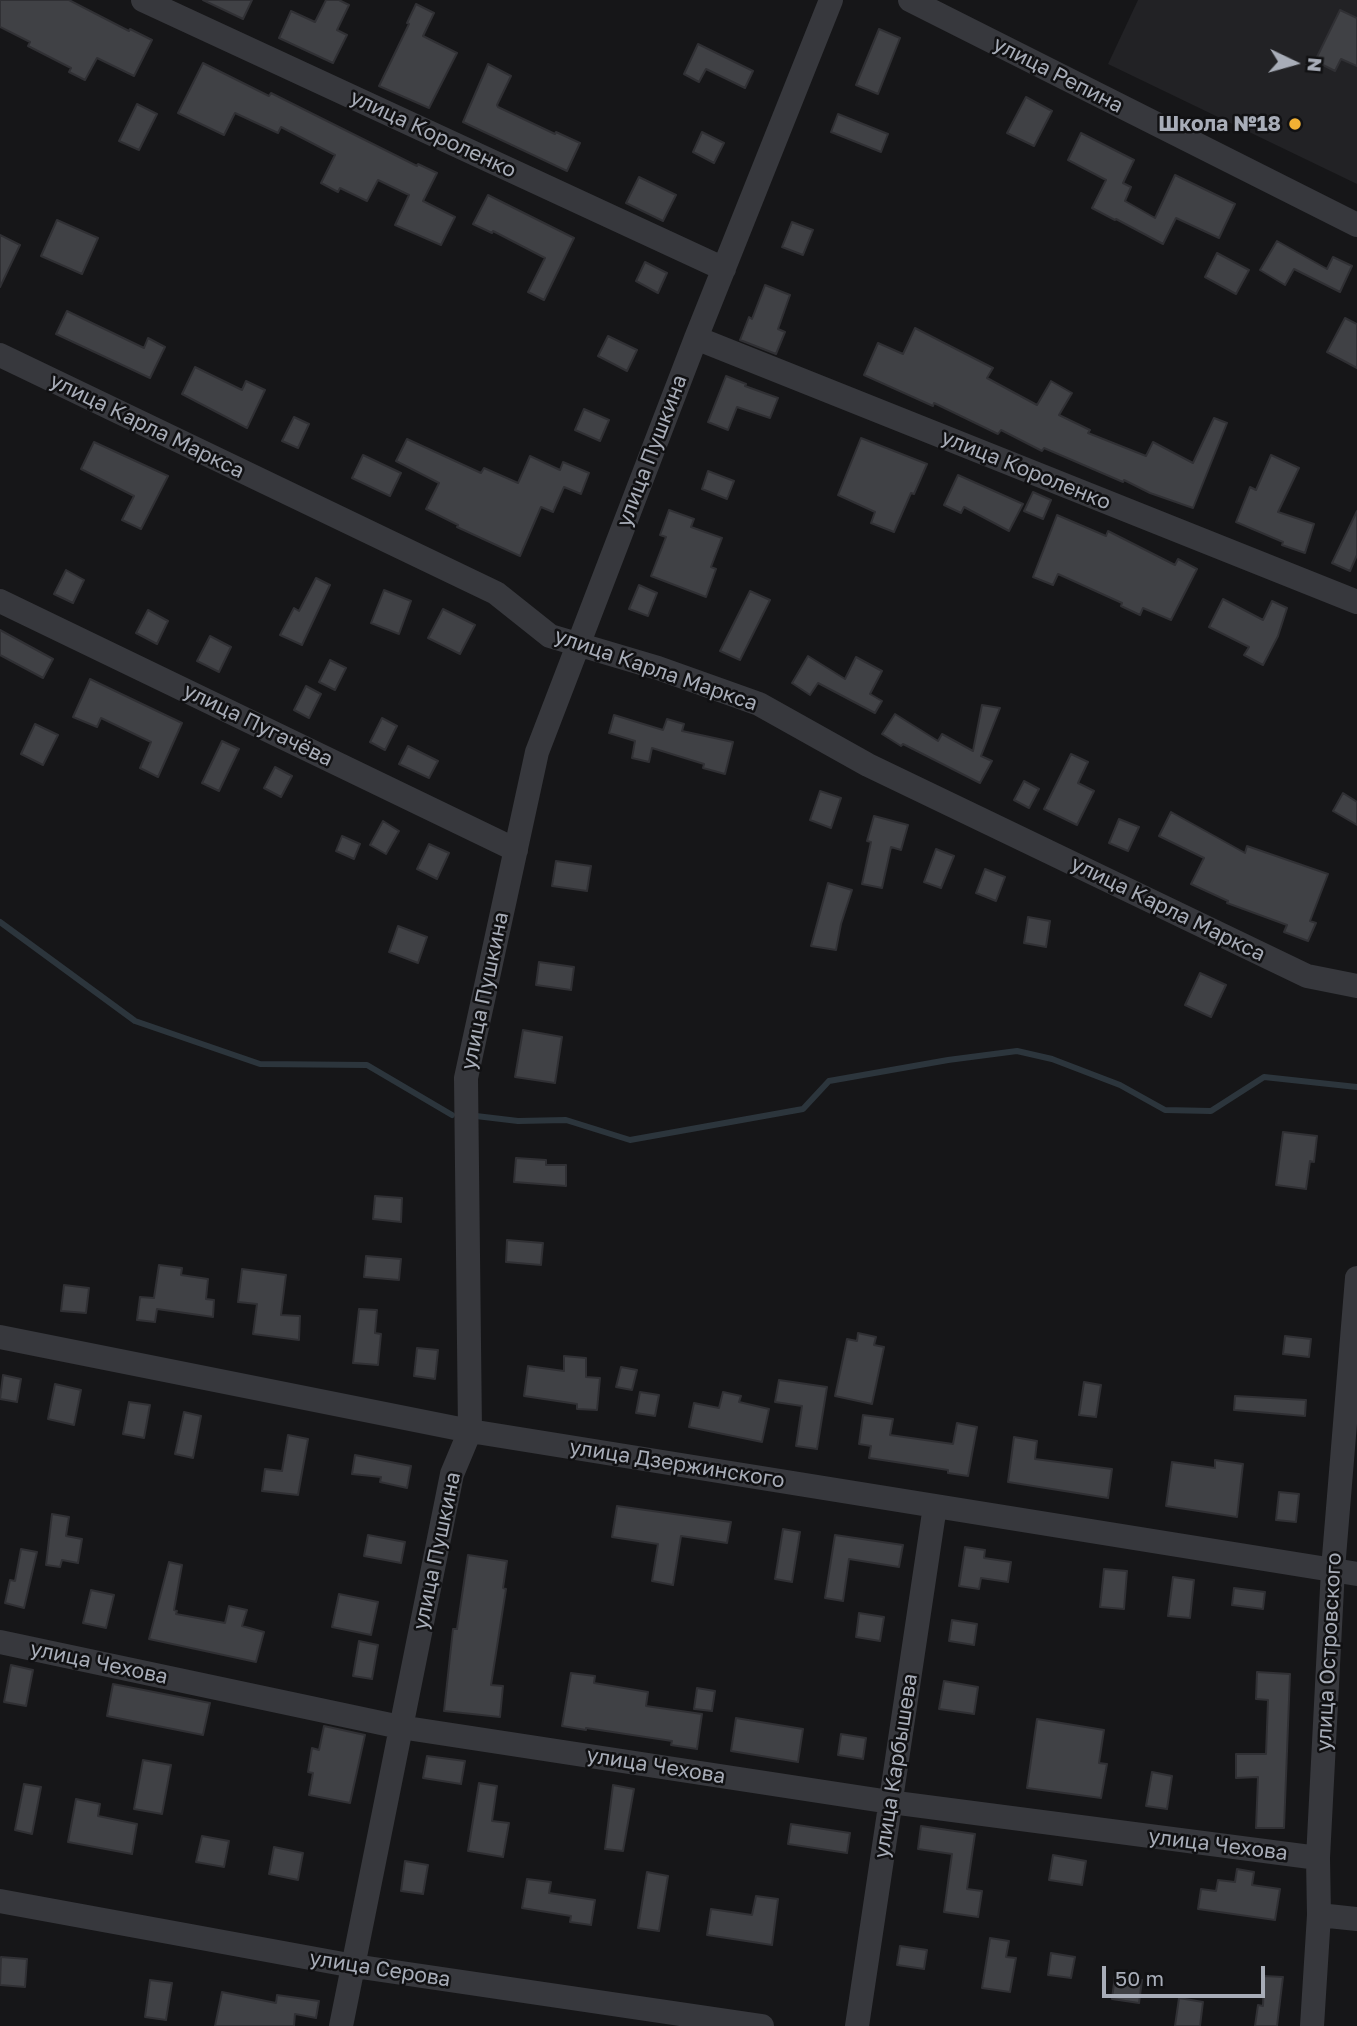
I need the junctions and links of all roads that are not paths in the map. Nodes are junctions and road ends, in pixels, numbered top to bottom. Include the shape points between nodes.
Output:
1 (143, 0) edge
2 (831, 0) edge
3 (910, 0) edge
4 (1357, 225) edge
5 (724, 269) junction
6 (695, 338) junction
7 (0, 355) edge
8 (0, 601) edge
9 (1357, 602) edge
10 (577, 646) junction
11 (516, 850) junction
12 (1357, 986) edge
13 (1357, 1278) edge
14 (0, 1337) edge
15 (470, 1431) junction
16 (935, 1507) junction
17 (1345, 1571) edge
18 (0, 1642) edge
19 (400, 1727) junction
20 (890, 1802) junction
21 (1318, 1858) junction
22 (0, 1901) edge
23 (1319, 1915) junction
24 (1357, 1919) edge
25 (354, 1966) junction
26 (341, 2026) edge
27 (762, 2026) edge
28 (857, 2026) edge
29 (1312, 2026) edge

1 - 5 street, улица Короленко
2 - 5 street, улица Пушкина
3 - 4 street, улица Репина
5 - 6 street, улица Пушкина
6 - 9 street, улица Короленко
6 - 10 street, улица Пушкина
7 - 10 street, улица Карла Маркса via 496,593 550,636
8 - 11 street, улица Пугачёва
10 - 11 street, улица Пушкина via 537,752
10 - 12 street, улица Карла Маркса via 759,704 868,765 1307,976
11 - 15 street, улица Пушкина via 466,1078
13 - 17 street, улица Островского
14 - 15 street, улица Дзержинского
15 - 16 street, улица Дзержинского
15 - 19 street, улица Пушкина via 452,1474
16 - 17 street, улица Дзержинского
16 - 20 street, улица Карбышева
17 - 21 street, улица Островского
18 - 19 street, улица Чехова
19 - 20 street, улица Чехова
19 - 25 street, улица Пушкина
20 - 21 street, улица Чехова
20 - 28 street, улица Карбышева
21 - 23 street, улица Островского
22 - 25 street, улица Серова
23 - 24 street
23 - 29 street, улица Островского
25 - 26 street, улица Пушкина
25 - 27 street, улица Серова

